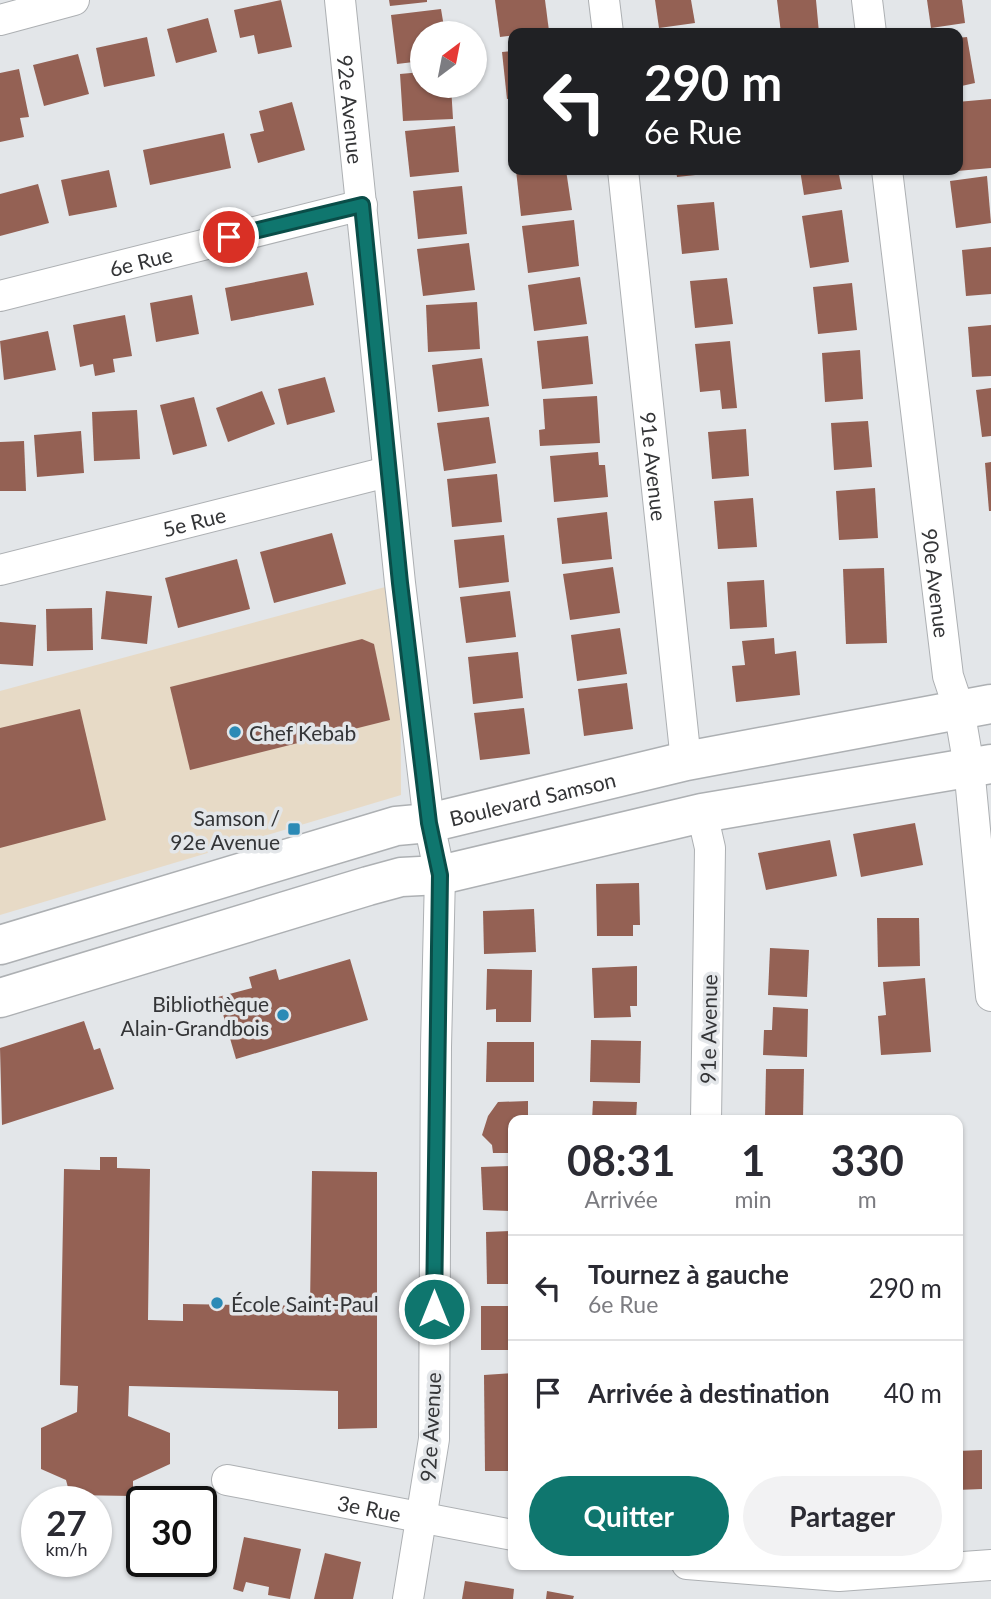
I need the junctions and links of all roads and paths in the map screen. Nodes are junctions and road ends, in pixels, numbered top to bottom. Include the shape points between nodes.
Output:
1 (74, 0) edge
2 (340, 0) edge
3 (604, 0) edge
4 (867, 0) edge
5 (0, 20) edge
6 (607, 28) edge
7 (870, 28) edge
8 (624, 175) edge
9 (888, 175) edge
10 (362, 205) junction
11 (0, 296) edge
12 (387, 471) junction
13 (0, 570) edge
14 (975, 706) edge
15 (686, 761) junction
16 (980, 766) edge
17 (702, 813) junction
18 (429, 823) junction
19 (440, 875) junction
20 (0, 945) edge
21 (991, 996) edge
22 (0, 998) edge
23 (706, 1115) edge
24 (227, 1480) dead end
25 (423, 1519) junction
26 (508, 1534) edge
27 (991, 1565) edge
28 (963, 1569) edge
29 (728, 1570) edge
30 (958, 1570) edge
31 (840, 1588) edge
32 (408, 1599) edge

1 - 5 street
2 - 10 street, 92e Avenue
3 - 6 street
4 - 7 street
8 - 15 street, 91e Avenue
9 - 14 street, 90e Avenue via 948,676
10 - 11 street, 6e Rue
10 - 12 street, 92e Avenue
12 - 13 street, 5e Rue
12 - 18 street, 92e Avenue
14 - 15 street, Boulevard Samson
14 - 16 street, 90e Avenue
15 - 18 street, Boulevard Samson
16 - 17 street
16 - 21 street, 90e Avenue
17 - 19 street
17 - 23 street, 91e Avenue via 709,848
18 - 19 street, 92e Avenue
18 - 20 street, Boulevard Samson via 396,826
19 - 22 street via 379,883
19 - 25 street, 92e Avenue via 434,1439
24 - 25 street, 3e Rue
25 - 26 street, 3e Rue
25 - 32 street, 92e Avenue
27 - 28 street
29 - 31 street
30 - 31 street

